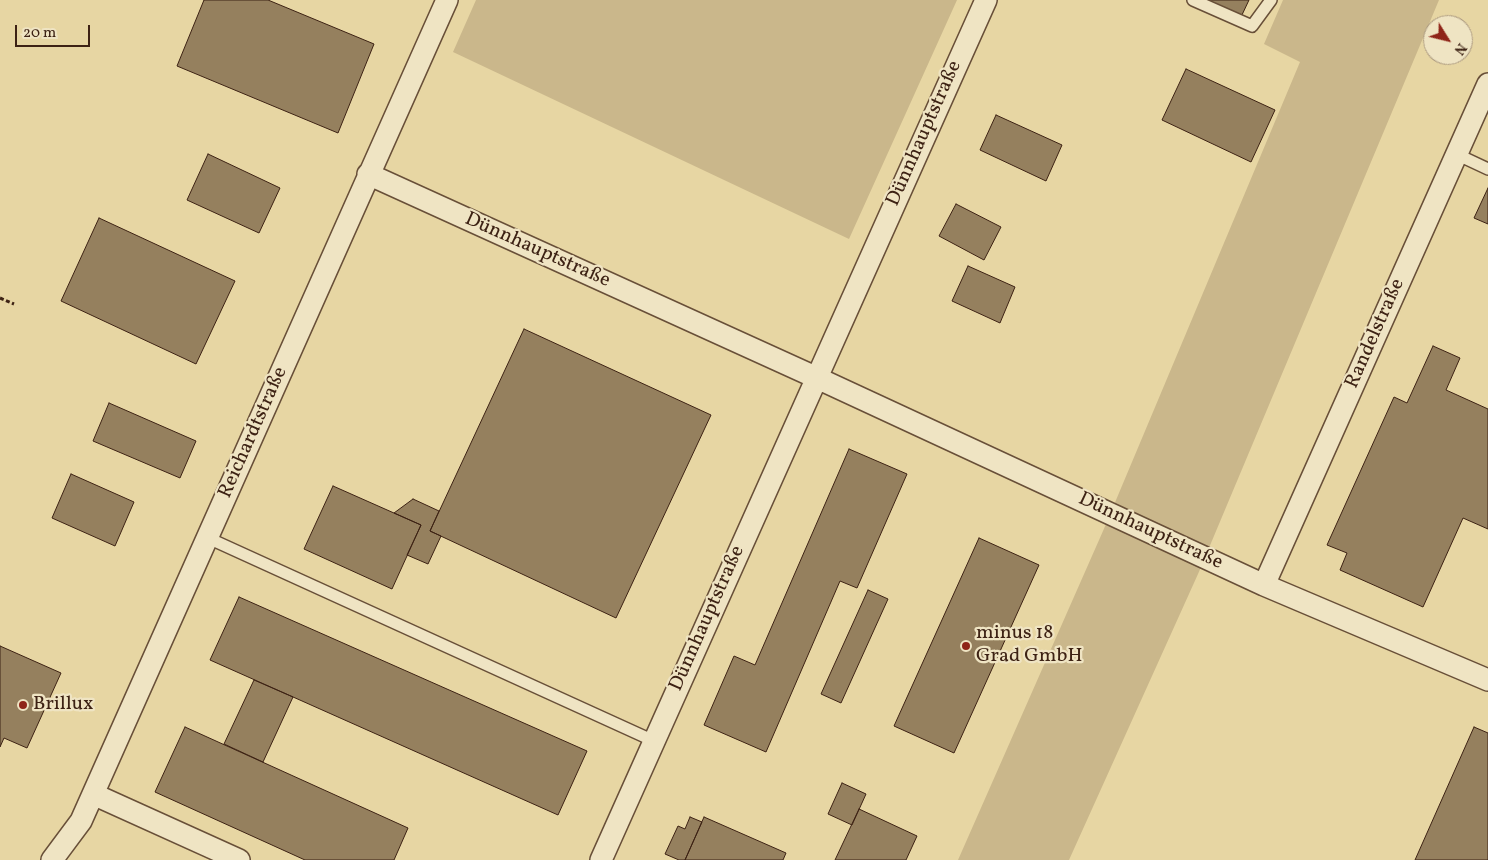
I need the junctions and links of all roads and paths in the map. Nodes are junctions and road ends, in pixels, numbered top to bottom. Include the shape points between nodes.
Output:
1 (446, 0) edge
2 (986, 0) edge
3 (1193, 0) edge
4 (1271, 0) edge
5 (1488, 84) edge
6 (1456, 154) junction
7 (1488, 169) edge
8 (368, 174) junction
9 (0, 298) edge
10 (14, 304) dead end
11 (815, 377) junction
12 (208, 538) junction
13 (1264, 585) junction
14 (1488, 680) edge
15 (654, 741) junction
16 (93, 794) junction
17 (52, 860) edge
18 (239, 860) edge
19 (601, 860) edge

1 - 8 street, Reichardtstraße
2 - 11 street, Dünnhauptstraße
3 - 4 lane via 1252,26
5 - 6 street, Randelstraße
6 - 7 lane
6 - 13 street, Randelstraße
8 - 11 street, Dünnhauptstraße
8 - 12 street, Reichardtstraße
9 - 10 path
11 - 13 street, Dünnhauptstraße
11 - 15 street, Dünnhauptstraße
12 - 15 lane
12 - 16 street, Reichardtstraße
13 - 14 street, Dünnhauptstraße
15 - 19 street, Dünnhauptstraße
16 - 17 street, Reichardtstraße via 81,822
16 - 18 street

